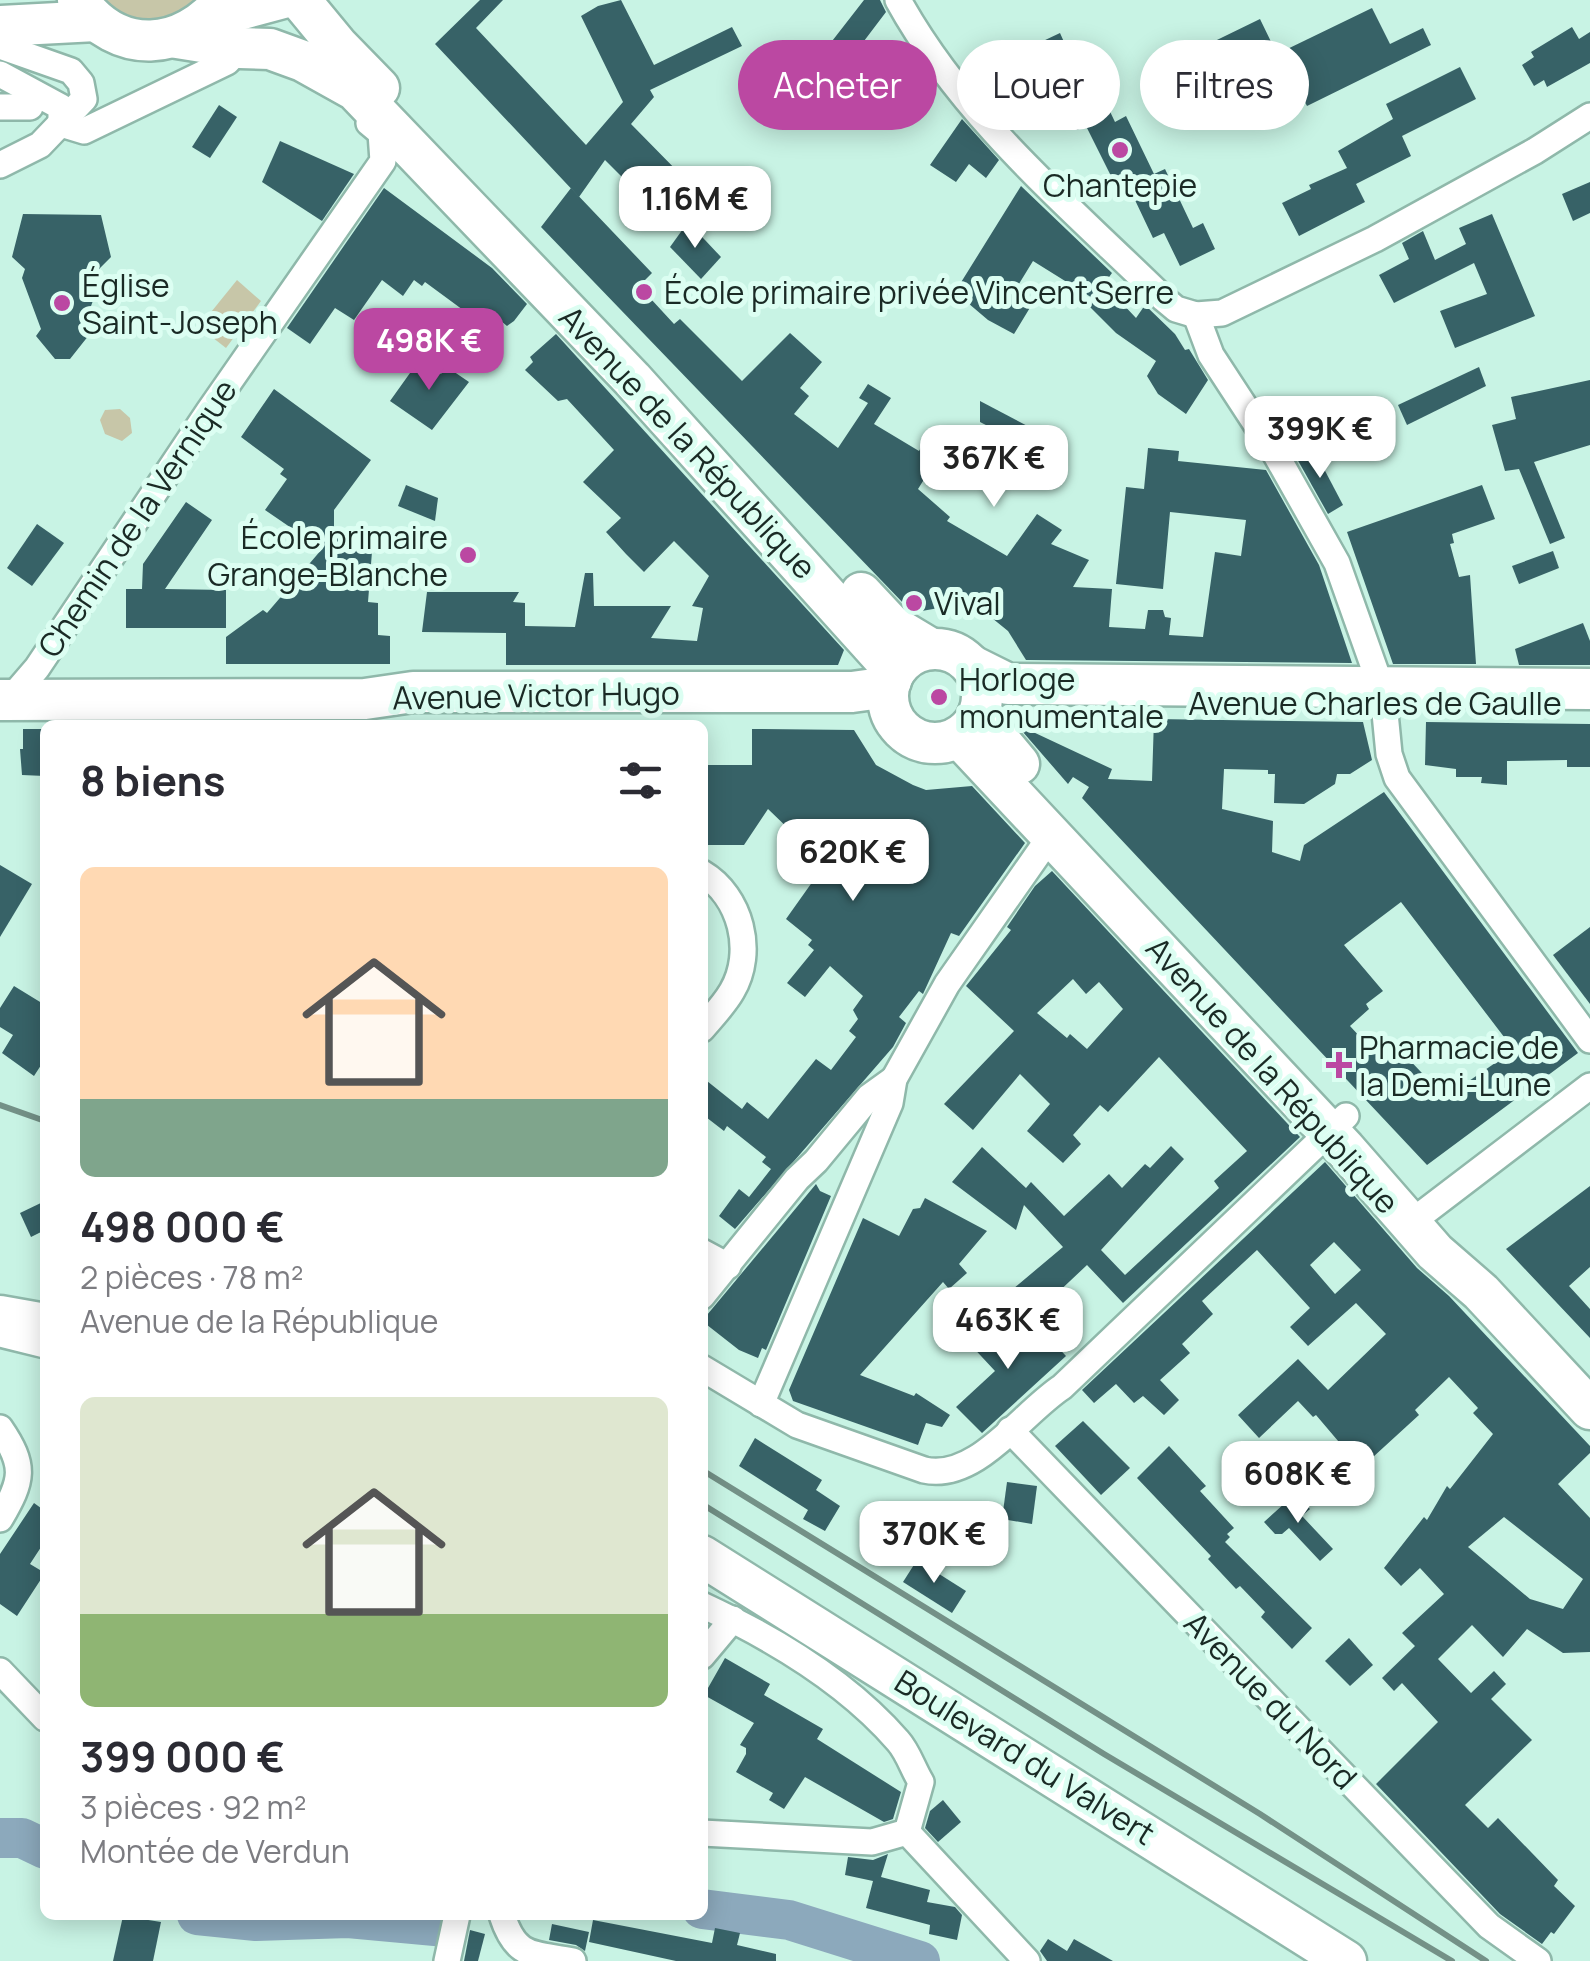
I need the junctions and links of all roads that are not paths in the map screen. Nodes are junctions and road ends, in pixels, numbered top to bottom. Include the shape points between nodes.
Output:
1 (285, 0) edge
2 (300, 0) edge
3 (898, 0) edge
4 (84, 8) edge
5 (203, 19) edge
6 (0, 26) edge
7 (0, 46) edge
8 (240, 48) junction
9 (0, 78) edge
10 (0, 107) edge
11 (30, 107) junction
12 (1590, 116) edge
13 (58, 128) junction
14 (381, 133) joint
15 (0, 164) edge
16 (1196, 315) junction
17 (932, 649) junction
18 (972, 666) junction
19 (892, 687) junction
20 (1590, 689) edge
21 (1381, 695) junction
22 (1590, 701) edge
23 (2, 706) edge
24 (973, 720) junction
25 (1052, 834) junction
26 (708, 877) edge
27 (708, 1021) edge
28 (1590, 1040) edge
29 (894, 1079) junction
30 (1590, 1086) edge
31 (1330, 1131) junction
32 (1429, 1208) junction
33 (708, 1255) edge
34 (728, 1266) junction
35 (708, 1289) edge
36 (0, 1316) edge
37 (40, 1323) edge
38 (0, 1334) edge
39 (40, 1345) edge
40 (708, 1372) edge
41 (1590, 1378) edge
42 (761, 1404) junction
43 (1590, 1409) edge
44 (0, 1428) edge
45 (1010, 1430) junction
46 (0, 1519) edge
47 (708, 1560) edge
48 (708, 1608) edge
49 (733, 1619) junction
50 (708, 1649) edge
51 (0, 1671) edge
52 (40, 1713) edge
53 (907, 1832) junction
54 (708, 1833) edge
55 (506, 1926) edge
56 (573, 1961) edge
57 (1027, 1961) edge
58 (1346, 1961) edge
59 (1538, 1961) edge

1 - 5 main road
2 - 17 main road, Avenue de la République via 891,625
3 - 16 street via 940,65 1026,168 1164,300
4 - 5 main road, Avenue de la République via 125,38 147,40
4 - 6 main road
5 - 8 main road, Avenue de la République
7 - 13 street via 71,71 82,83 84,99
8 - 13 street via 226,62 84,130
8 - 14 street, Avenue de la République via 314,85
8 - 19 main road, Avenue de la République via 270,49 303,61 354,90 384,118 872,642
9 - 11 street
9 - 13 street via 61,107
10 - 11 street
11 - 13 street
12 - 16 street via 1301,278 1222,314
13 - 15 street
14 - 23 street, Chemin de la Vernique via 383,162 37,668
16 - 21 street via 1218,366 1337,563
17 - 18 main road
17 - 19 main road via 911,656
18 - 21 main road, Avenue Charles de Gaulle via 1008,684 1342,688
18 - 24 main road via 980,679
19 - 23 main road, Avenue Victor Hugo via 870,706 473,713
19 - 24 main road via 907,734 919,741 934,744
20 - 21 main road, Avenue Charles de Gaulle
21 - 22 main road, Avenue Charles de Gaulle
21 - 24 main road, Avenue Charles de Gaulle via 1068,707 1002,702
21 - 28 street via 1397,778
24 - 25 main road, Avenue de la République
24 - 31 main road, Avenue de la République via 1011,756
25 - 29 street via 947,984
25 - 31 main road, Avenue de la République
26 - 27 street via 738,916 744,953 733,989
29 - 34 street via 869,1097 797,1178
29 - 42 street via 890,1103
30 - 32 street
31 - 32 main road, Avenue de la République
31 - 45 street
32 - 41 main road, Avenue de la République
32 - 43 main road, Avenue de la République via 1460,1275
33 - 34 street
34 - 35 street
36 - 37 main road
38 - 39 street
40 - 42 street
42 - 45 street via 798,1426 934,1472 972,1461
44 - 46 street via 16,1451 21,1478
45 - 59 street, Avenue du Nord via 1489,1926
47 - 58 main road, Boulevard du Valvert
48 - 49 street
49 - 50 street
49 - 53 street via 837,1683 901,1743 921,1782
51 - 52 street
53 - 54 street via 872,1842
53 - 57 street
55 - 56 street via 524,1951

